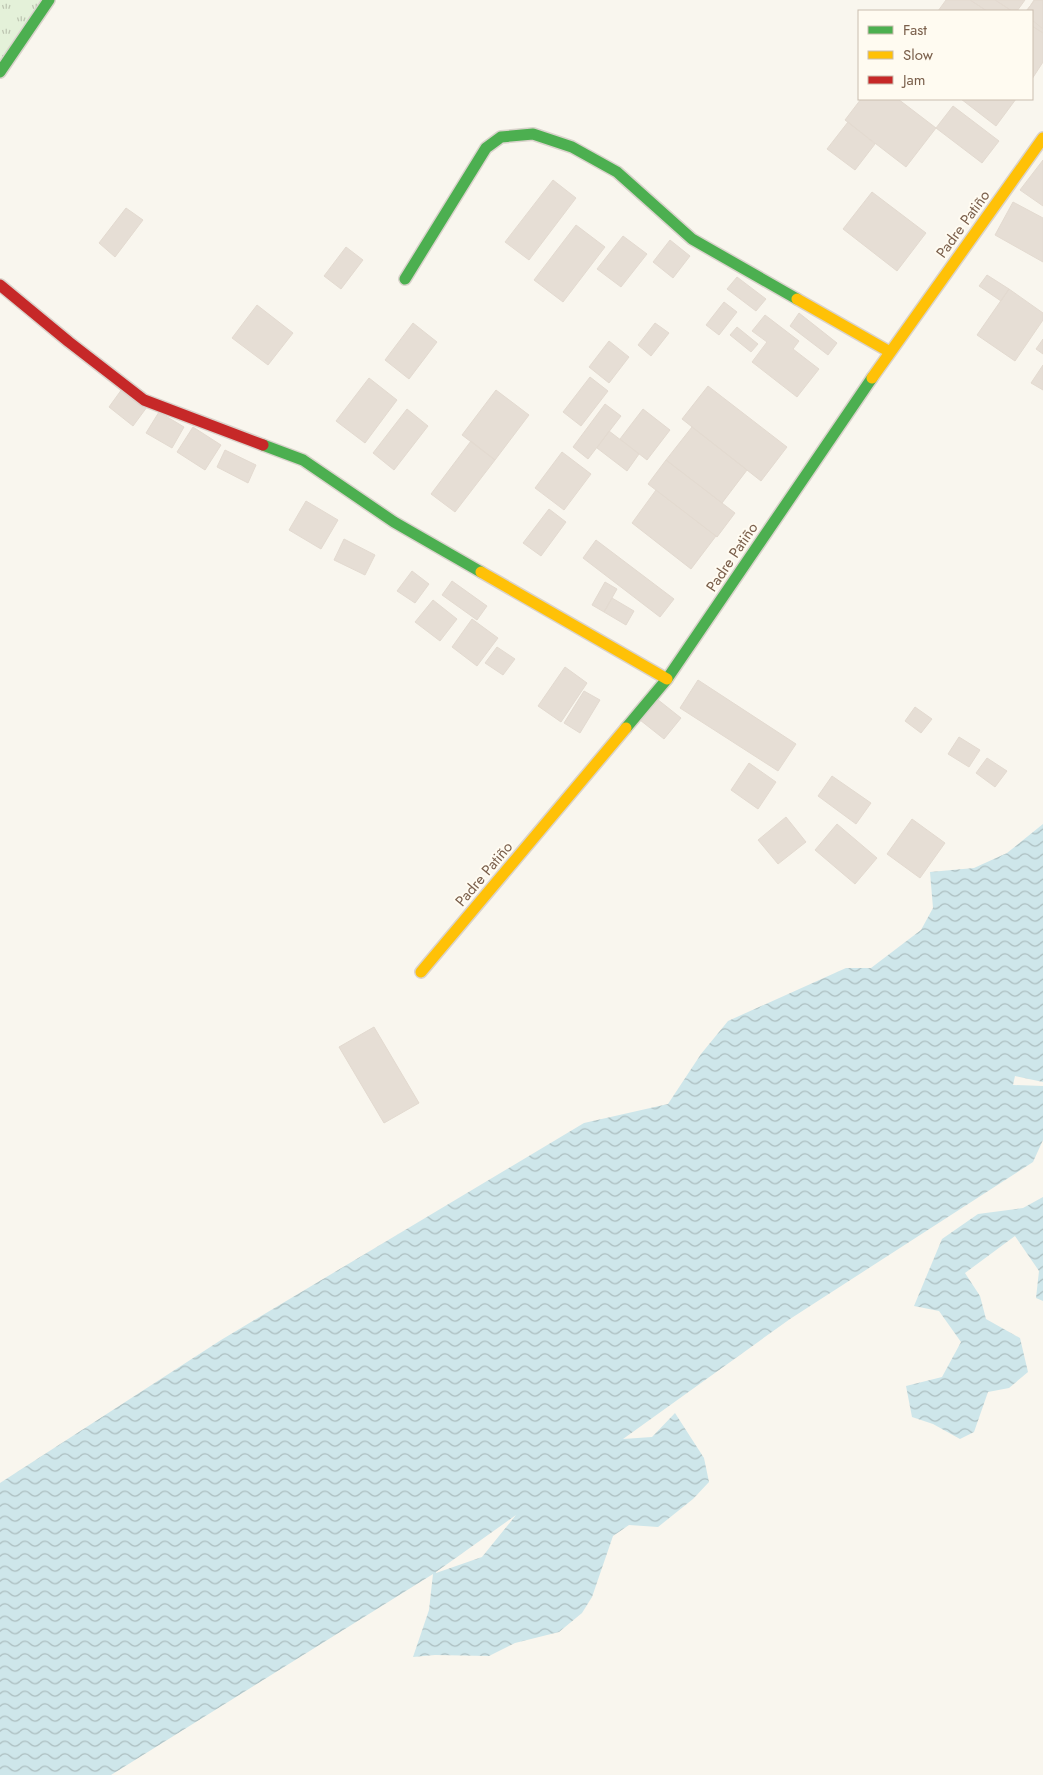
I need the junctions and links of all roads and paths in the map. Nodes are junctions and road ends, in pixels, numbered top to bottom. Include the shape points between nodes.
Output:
1 (49, 0) edge
2 (0, 72) edge
3 (1043, 138) edge
4 (405, 278) dead end
5 (0, 285) edge
6 (890, 352) junction
7 (667, 679) junction
8 (420, 972) dead end

1 - 2 street
3 - 6 street, Padre Patiño
4 - 6 street via 486,148 501,137 533,134 572,147 617,172 692,239
5 - 7 street via 144,400 303,460 394,522
6 - 7 street, Padre Patiño
7 - 8 street, Padre Patiño

